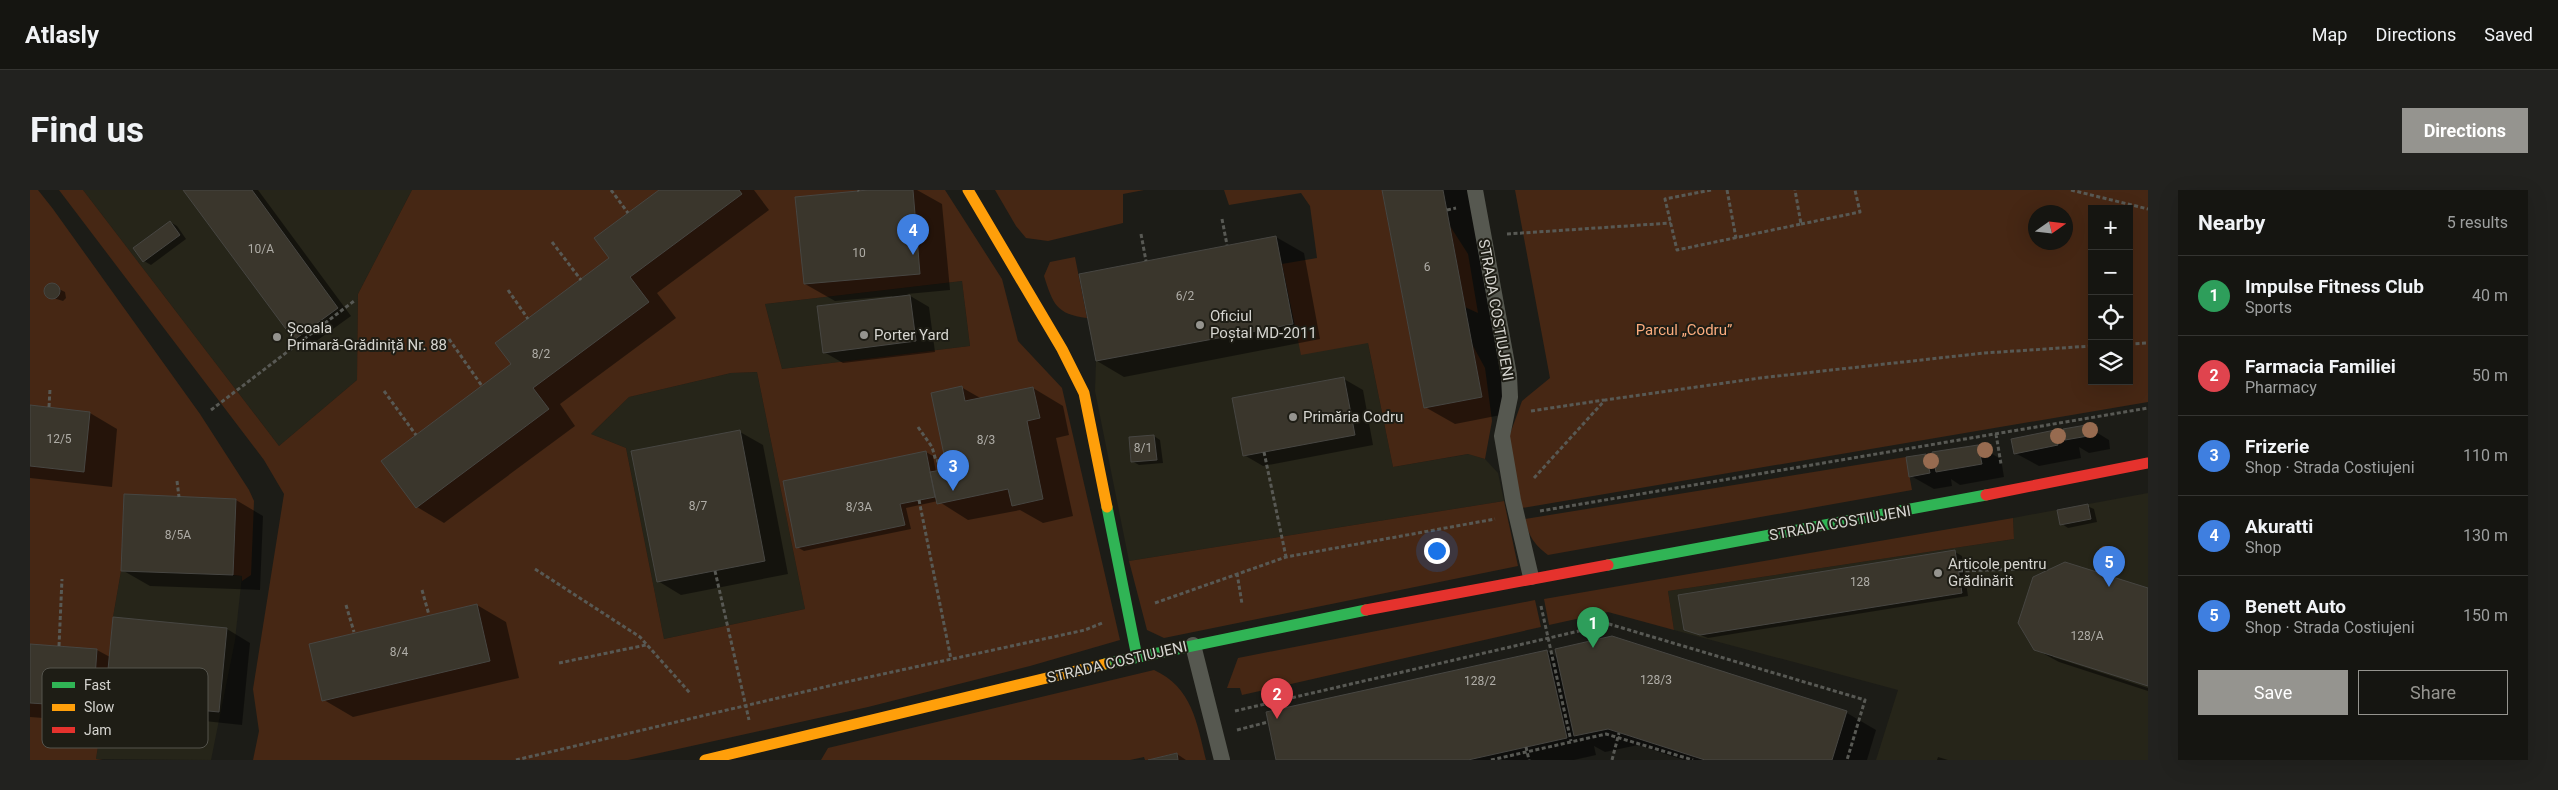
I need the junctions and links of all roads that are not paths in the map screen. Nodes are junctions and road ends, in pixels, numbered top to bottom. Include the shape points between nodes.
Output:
1 (968, 190) edge
2 (1475, 190) edge
3 (2148, 464) edge
4 (1531, 578) junction
5 (1194, 645) junction
6 (1137, 657) junction
7 (706, 760) edge
8 (1222, 760) edge

1 - 6 street via 1084,393
2 - 4 lane, STRADA COSTIUJENI via 1509,375 1510,397 1502,436
3 - 4 street, STRADA COSTIUJENI
4 - 5 street, STRADA COSTIUJENI
5 - 6 street, STRADA COSTIUJENI
5 - 8 lane
6 - 7 street, STRADA COSTIUJENI

